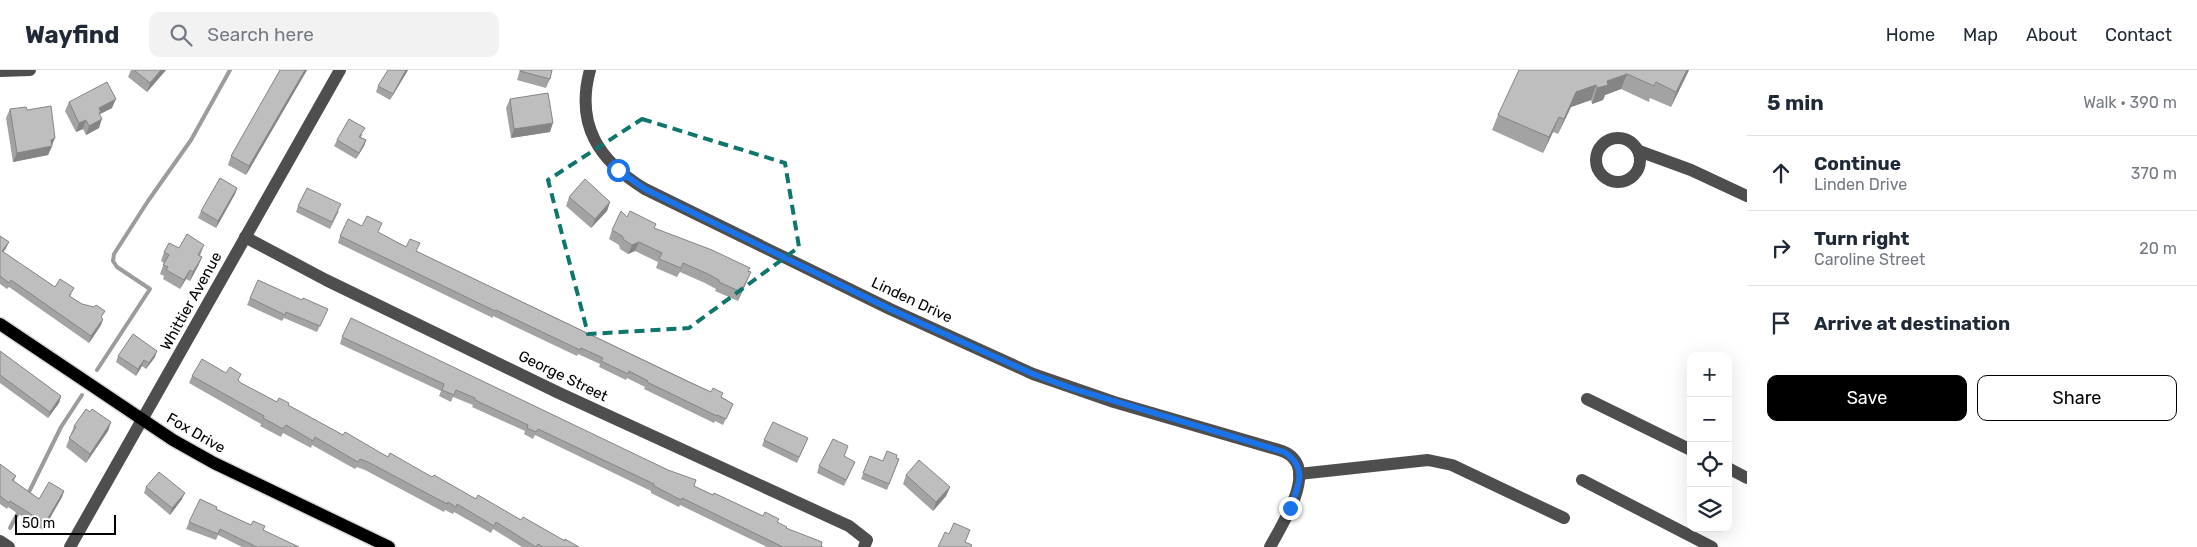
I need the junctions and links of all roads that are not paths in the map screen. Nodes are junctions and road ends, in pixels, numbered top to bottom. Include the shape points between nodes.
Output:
1 (30, 70) edge
2 (340, 70) edge
3 (590, 70) edge
4 (0, 71) edge
5 (1639, 151) dead end
6 (1747, 196) edge
7 (245, 237) junction
8 (0, 324) edge
9 (1587, 399) dead end
10 (143, 420) junction
11 (1687, 448) edge
12 (1732, 470) edge
13 (1299, 474) junction
14 (1747, 478) edge
15 (1582, 480) dead end
16 (1564, 518) dead end
17 (0, 541) edge
18 (866, 544) edge
19 (9, 547) edge
20 (70, 547) edge
21 (389, 547) edge
22 (1270, 547) edge
23 (1712, 547) edge

1 - 4 street
2 - 7 street, Whittier Avenue
3 - 13 street, Linden Drive via 584,102 594,138 618,170 645,189 890,309 1033,374 1284,452 1293,458
5 - 6 street
7 - 10 street, Whittier Avenue
7 - 18 street, George Street via 559,393 830,516 849,526
8 - 10 main road, Fox Drive
9 - 11 street
10 - 20 street, Whittier Avenue
10 - 21 main road, Fox Drive via 214,463
12 - 14 street
13 - 16 street via 1428,460 1452,466
13 - 22 street via 1299,486
15 - 23 street
17 - 19 street

